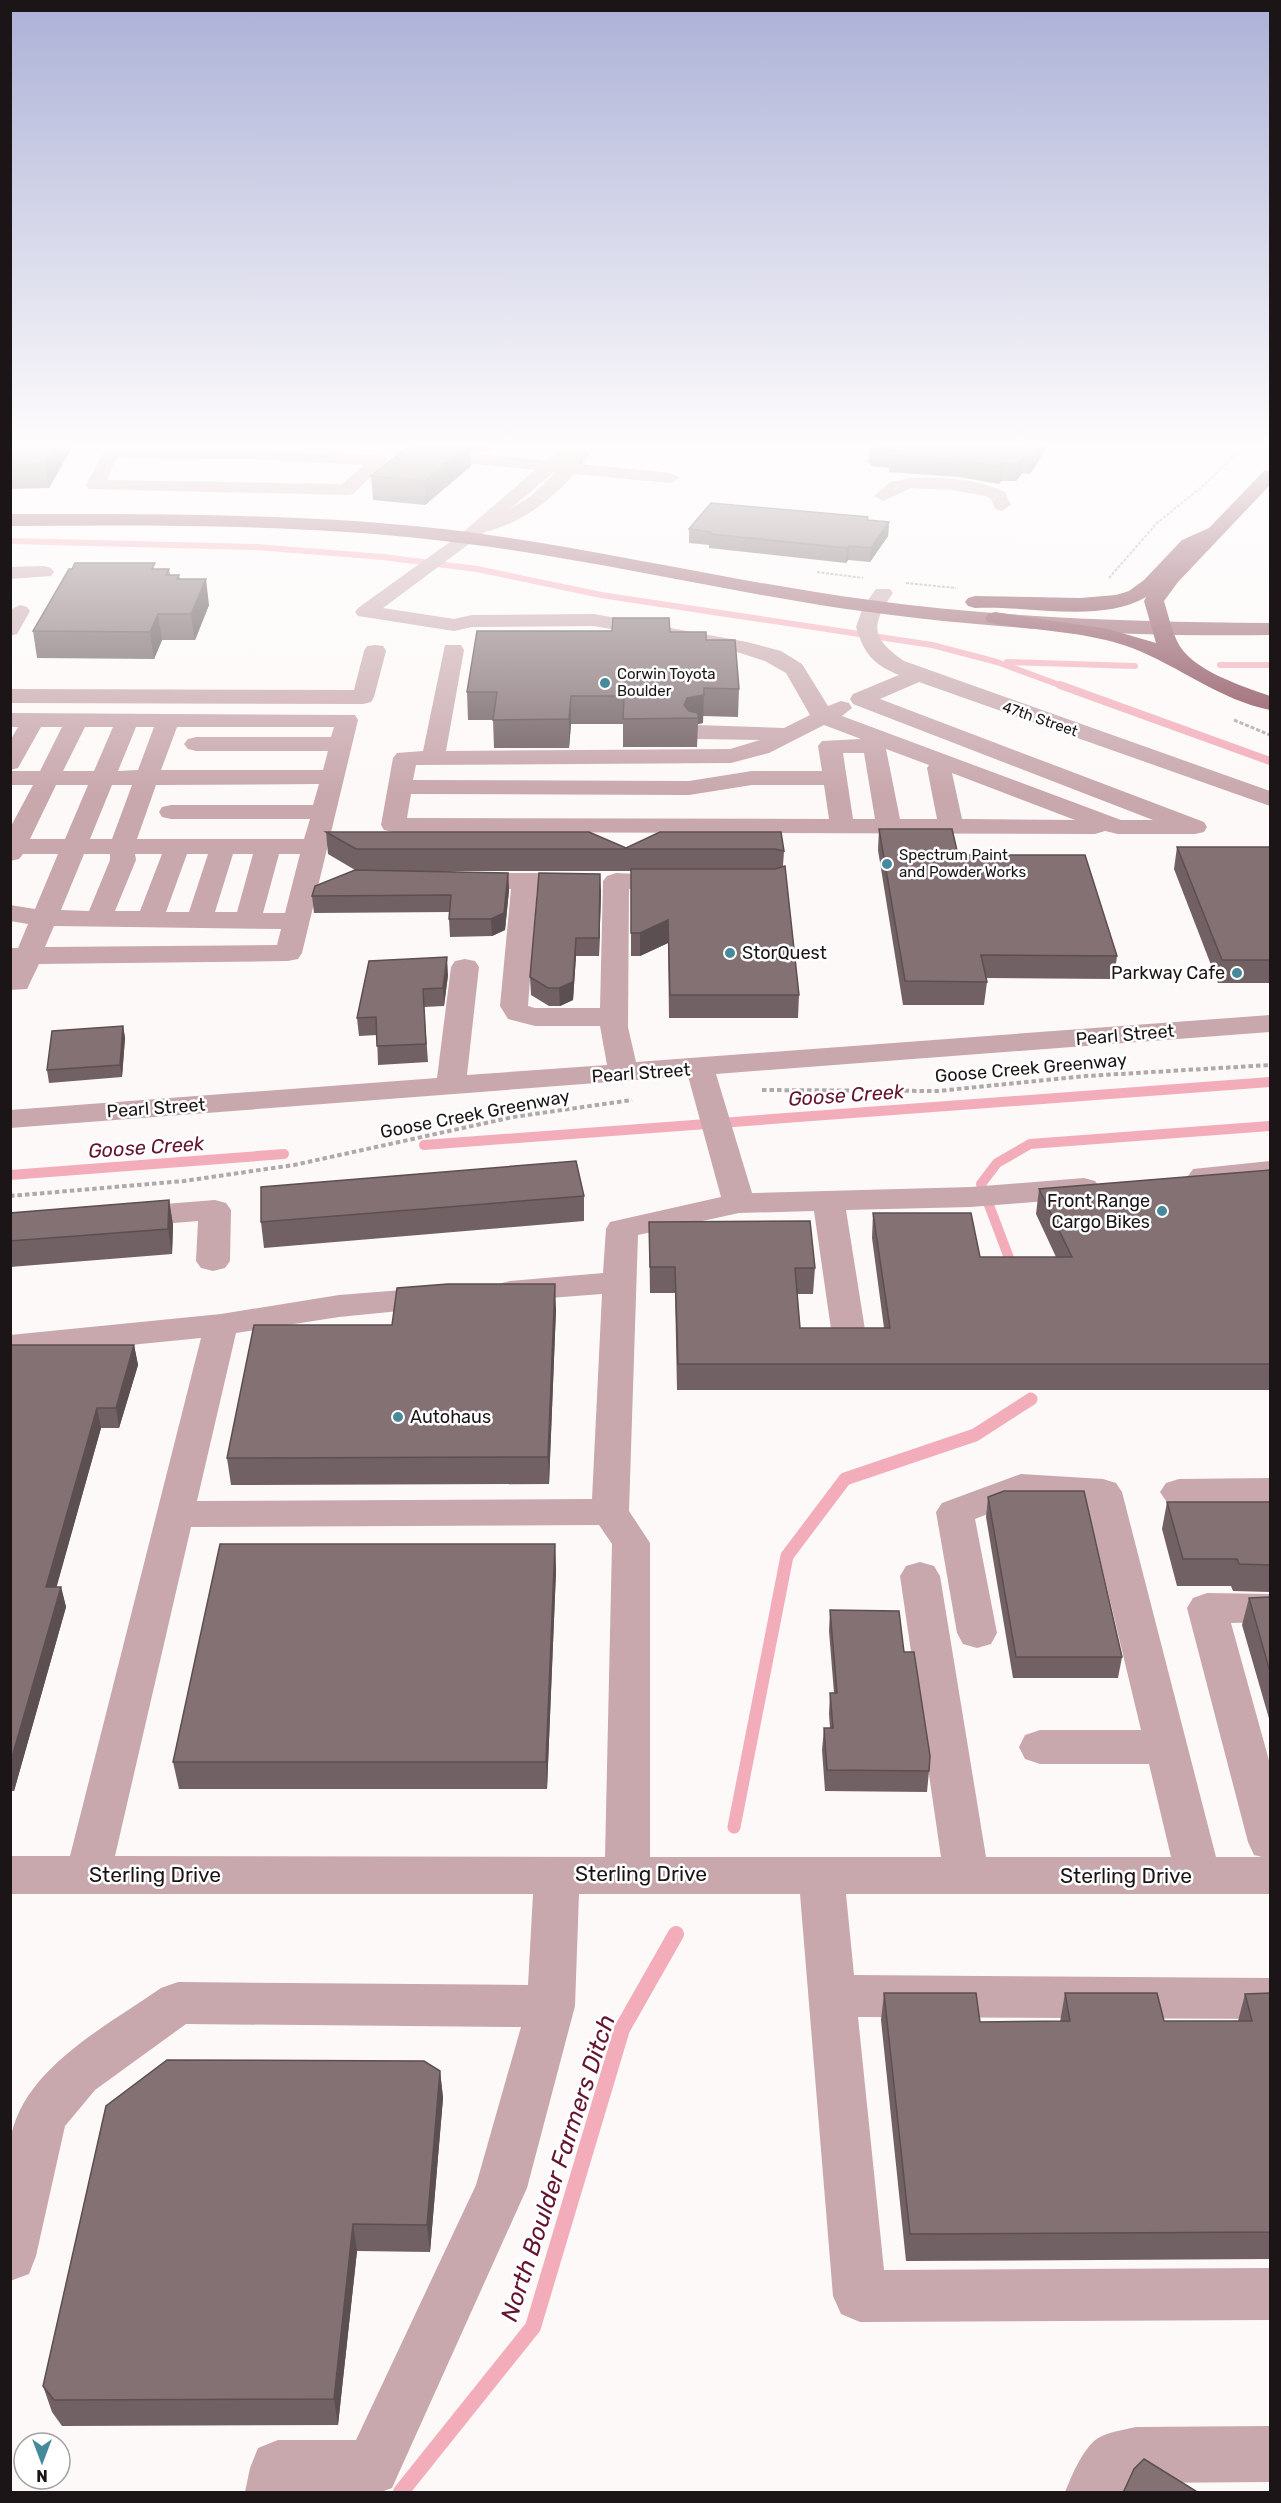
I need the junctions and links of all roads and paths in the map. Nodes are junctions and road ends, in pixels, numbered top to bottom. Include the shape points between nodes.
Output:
1 (433, 563) edge
2 (658, 563) edge
3 (1120, 563) edge
4 (1171, 563) edge
5 (1187, 563) edge
6 (44, 572) dead end
7 (11, 573) edge
8 (1106, 586) dead end
9 (878, 600) junction
10 (975, 602) junction
11 (1270, 614) edge
12 (995, 618) junction
13 (1159, 621) junction
14 (454, 625) junction
15 (1270, 629) edge
16 (375, 651) dead end
17 (1181, 662) junction
18 (917, 675) junction
19 (10, 696) edge
20 (861, 699) junction
21 (1270, 703) edge
22 (823, 717) junction
23 (22, 720) edge
24 (76, 720) junction
25 (127, 720) junction
26 (168, 720) junction
27 (205, 720) junction
28 (697, 732) edge
29 (792, 733) junction
30 (879, 743) junction
31 (196, 744) junction
32 (341, 744) junction
33 (433, 758) junction
34 (10, 763) edge
35 (949, 764) junction
36 (48, 777) junction
37 (102, 777) junction
38 (148, 777) junction
39 (183, 777) junction
40 (332, 777) junction
41 (10, 778) edge
42 (835, 778) junction
43 (400, 787) junction
44 (1021, 791) junction
45 (1270, 799) edge
46 (171, 812) junction
47 (324, 812) junction
48 (842, 826) junction
49 (889, 826) junction
50 (951, 826) junction
51 (1021, 826) junction
52 (1118, 827) junction
53 (73, 846) junction
54 (122, 846) junction
55 (168, 847) junction
56 (223, 847) junction
57 (268, 847) junction
58 (315, 847) junction
59 (12, 849) edge
60 (444, 880) edge
61 (525, 881) junction
62 (616, 881) junction
63 (695, 881) edge
64 (10, 913) edge
65 (99, 919) junction
66 (150, 919) junction
67 (200, 920) junction
68 (248, 920) junction
69 (294, 929) junction
70 (29, 941) edge
71 (465, 967) dead end
72 (13, 988) edge
73 (614, 1017) junction
74 (1270, 1023) edge
75 (1270, 1065) edge
76 (624, 1074) junction
77 (451, 1086) junction
78 (706, 1089) junction
79 (641, 1099) dead end
80 (10, 1119) edge
81 (1270, 1170) edge
82 (1177, 1179) edge
83 (1107, 1185) edge
84 (10, 1196) edge
85 (829, 1201) junction
86 (739, 1203) junction
87 (102, 1219) edge
88 (213, 1261) dead end
89 (618, 1282) junction
90 (221, 1325) junction
91 (849, 1336) edge
92 (10, 1346) edge
93 (1270, 1491) edge
94 (1179, 1492) dead end
95 (610, 1512) junction
96 (176, 1514) junction
97 (920, 1576) dead end
98 (1270, 1608) edge
99 (976, 1633) dead end
100 (1040, 1747) dead end
101 (1166, 1747) junction
102 (1265, 1801) edge
103 (1270, 1842) edge
104 (557, 1874) junction
105 (627, 1874) junction
106 (10, 1875) edge
107 (88, 1875) junction
108 (821, 1875) junction
109 (966, 1875) junction
110 (1198, 1876) junction
111 (1270, 1876) edge
112 (832, 1996) junction
113 (1270, 1998) edge
114 (551, 2006) junction
115 (10, 2256) edge
116 (1270, 2294) edge
117 (1270, 2454) edge
118 (274, 2493) edge
119 (1094, 2493) edge

1 - 14 street via 365,612
2 - 9 main road
3 - 8 path
4 - 10 highway via 1133,596 1104,602
5 - 13 highway via 1154,601
6 - 7 street
9 - 10 main road
9 - 12 main road
9 - 18 street, 47th Street via 868,635 882,657
10 - 13 main road
11 - 13 main road
12 - 13 main road
12 - 17 highway via 1124,638
13 - 15 main road
13 - 17 highway via 1167,643
14 - 22 street via 472,621 695,636 773,656 794,669
14 - 33 street via 464,650
16 - 19 street via 363,696
17 - 21 highway via 1226,688
18 - 20 street
18 - 45 street, 47th Street
20 - 22 street
20 - 52 street via 1195,827
22 - 29 street
22 - 30 street
23 - 24 street
23 - 34 street
24 - 25 street
24 - 36 street
25 - 26 street
25 - 37 street
26 - 27 street
26 - 38 street
27 - 31 street
27 - 32 street via 347,720
28 - 29 street
29 - 33 street via 761,748 730,756
30 - 35 street
30 - 42 street via 830,746
30 - 49 street
31 - 32 street
31 - 39 street
32 - 40 street
33 - 43 street via 405,758
35 - 44 street
35 - 50 street via 939,768
36 - 37 street
36 - 41 street
36 - 59 street
37 - 38 street
37 - 53 street
38 - 39 street
38 - 54 street
39 - 40 street
39 - 46 street
40 - 47 street
42 - 43 street via 752,778 689,788
42 - 48 street
43 - 48 street via 393,825
44 - 51 street via 1012,794
44 - 52 street
46 - 47 street
46 - 55 street
47 - 58 street
48 - 49 street
49 - 50 street
50 - 51 street
51 - 52 street
53 - 54 street
53 - 59 street
53 - 70 street
54 - 55 street
54 - 65 street via 123,860
55 - 56 street
55 - 66 street
56 - 57 street
56 - 67 street
57 - 58 street
57 - 68 street
58 - 69 street
60 - 61 street
61 - 62 street
61 - 73 street via 514,1006 518,1013 534,1017
62 - 63 street
62 - 73 street
64 - 70 street
65 - 66 street
65 - 70 street
66 - 67 street
67 - 68 street
68 - 69 street
69 - 70 street
70 - 72 street
71 - 77 street
73 - 76 street
74 - 78 street, Pearl Street
75 - 78 path, Goose Creek Greenway via 1086,1076 938,1091
76 - 77 street, Pearl Street
76 - 78 street, Pearl Street
77 - 80 street, Pearl Street
78 - 86 street
79 - 84 path, Goose Creek Greenway via 513,1117 294,1165 184,1181
81 - 82 street
83 - 85 street via 983,1196
85 - 86 street
85 - 91 street
86 - 89 street via 622,1229
87 - 88 street via 215,1210
89 - 90 street via 339,1306
89 - 95 street
90 - 92 street
90 - 96 street
93 - 94 street
95 - 96 street
95 - 105 street via 630,1543
96 - 107 street
97 - 109 street
98 - 102 street via 1207,1608
99 - 101 street via 956,1512 1021,1487 1102,1492
100 - 101 street
101 - 110 street
102 - 103 street
104 - 105 street, Sterling Drive
104 - 107 street, Sterling Drive
104 - 114 street
105 - 108 street, Sterling Drive
106 - 107 street, Sterling Drive
108 - 109 street, Sterling Drive
108 - 112 street
109 - 110 street, Sterling Drive
110 - 111 street, Sterling Drive
112 - 113 street
112 - 116 street via 860,2296
114 - 115 street via 178,2003 78,2074 42,2116
114 - 118 street via 501,2188 372,2468 278,2468
117 - 119 street via 1136,2456 1114,2460

